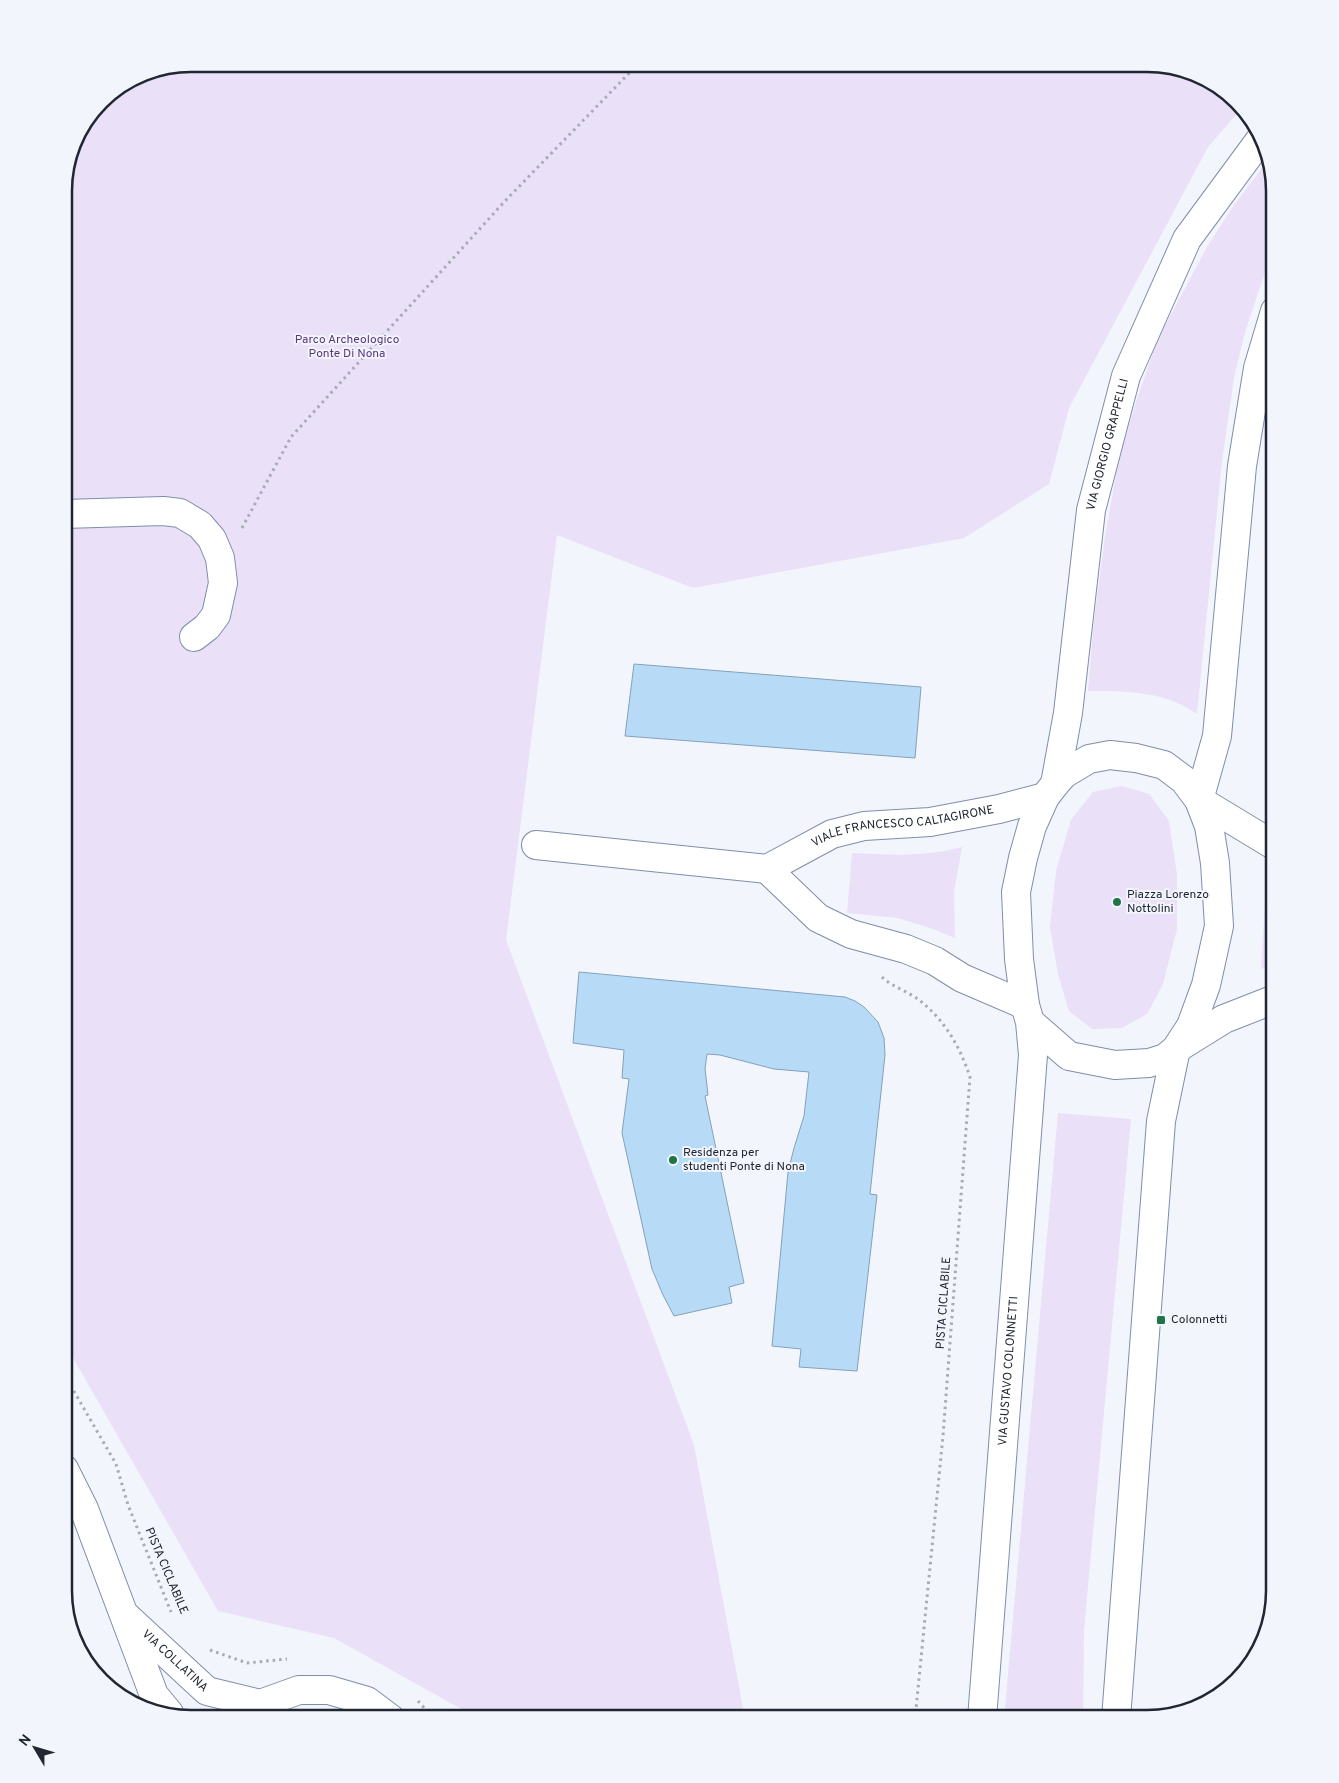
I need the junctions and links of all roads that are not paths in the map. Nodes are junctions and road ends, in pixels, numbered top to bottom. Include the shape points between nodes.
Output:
1 (1256, 145) edge
2 (1266, 341) edge
3 (73, 514) edge
4 (194, 637) dead end
5 (1050, 791) junction
6 (1200, 800) junction
7 (1266, 840) edge
8 (536, 845) dead end
9 (767, 869) junction
10 (1266, 1003) edge
11 (1027, 1014) junction
12 (1176, 1049) junction
13 (72, 1486) edge
14 (124, 1614) junction
15 (164, 1707) edge
16 (247, 1710) edge
17 (255, 1710) edge
18 (379, 1710) edge
19 (983, 1710) edge
20 (1117, 1710) edge

1 - 5 street, VIA GIORGIO GRAPPELLI via 1187,239 1126,376 1091,510 1068,713
2 - 6 street via 1258,368 1245,446 1217,736
3 - 4 street via 163,510 180,513 200,525 212,539 220,558 223,583 216,615
5 - 6 street via 1064,774 1089,759 1128,757 1164,766 1184,780
5 - 9 street, VIALE FRANCESCO CALTAGIRONE via 999,809 930,822 864,826 832,834
5 - 11 street via 1032,826 1016,892 1019,959
6 - 7 street
6 - 12 street via 1209,826 1215,863 1219,926 1206,985 1191,1026
8 - 9 street
9 - 11 street via 818,918 851,934 906,949 935,961
10 - 12 street via 1224,1019
11 - 12 street via 1069,1056 1115,1065 1148,1063 1165,1058
11 - 19 street, VIA GUSTAVO COLONNETTI via 1033,1055
12 - 20 street via 1161,1129
13 - 14 street, VIA COLLATINA
14 - 15 street, VIA COLLATINA via 154,1695
14 - 16 street, VIA COLLATINA via 208,1691
17 - 18 street via 299,1690 329,1690 367,1701

